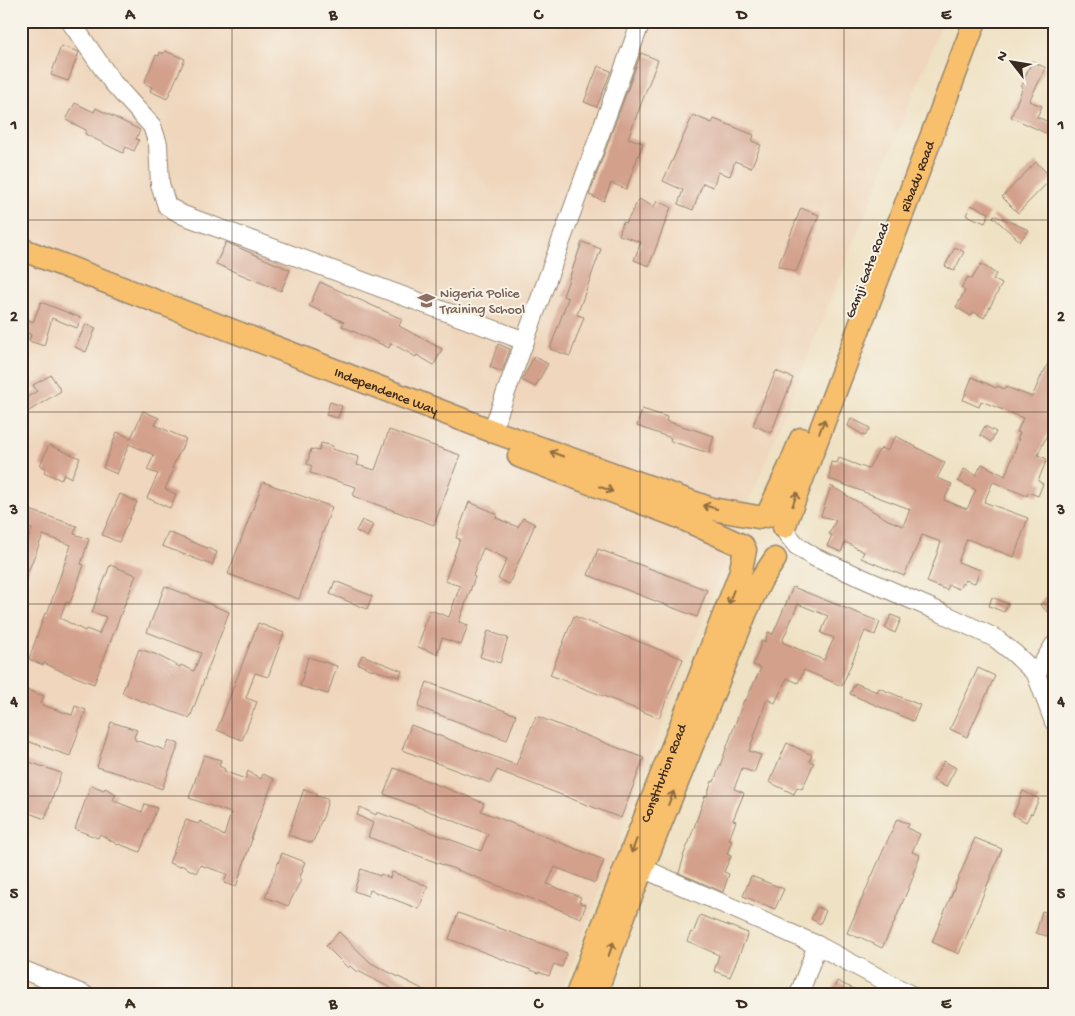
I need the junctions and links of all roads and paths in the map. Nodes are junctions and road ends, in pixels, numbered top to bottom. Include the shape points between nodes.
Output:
1 (70, 21) edge
2 (641, 21) edge
3 (960, 21) edge
4 (975, 21) edge
5 (21, 250) edge
6 (21, 264) edge
7 (525, 341) junction
8 (492, 431) junction
9 (775, 535) junction
10 (744, 548) junction
11 (1054, 645) edge
12 (1036, 674) junction
13 (1054, 722) edge
14 (642, 868) junction
15 (817, 945) junction
16 (21, 969) edge
17 (85, 995) edge
18 (578, 995) edge
19 (595, 995) edge
20 (799, 995) edge
21 (912, 995) edge

1 - 7 street via 113,84 152,126 158,144 160,184 167,206 183,215
2 - 7 street
3 - 9 main road, Gamji Gate Road via 794,457
9 -> 4 main road, Ribadu Road via 805,472
5 - 8 main road, Independence Way
6 -> 10 main road, Independence Way via 677,516
7 - 8 street
9 -> 8 main road, Independence Way via 712,509
9 - 10 main road via 768,561 755,560
9 - 10 main road via 750,521 744,529
9 - 12 street via 814,557 995,638
14 -> 9 main road, Constitution Road
10 -> 18 main road, Constitution Road via 740,574
11 - 12 street
12 - 13 street
14 - 15 street
19 -> 14 main road, Constitution Road
15 - 20 street
15 - 21 street
16 - 17 street

